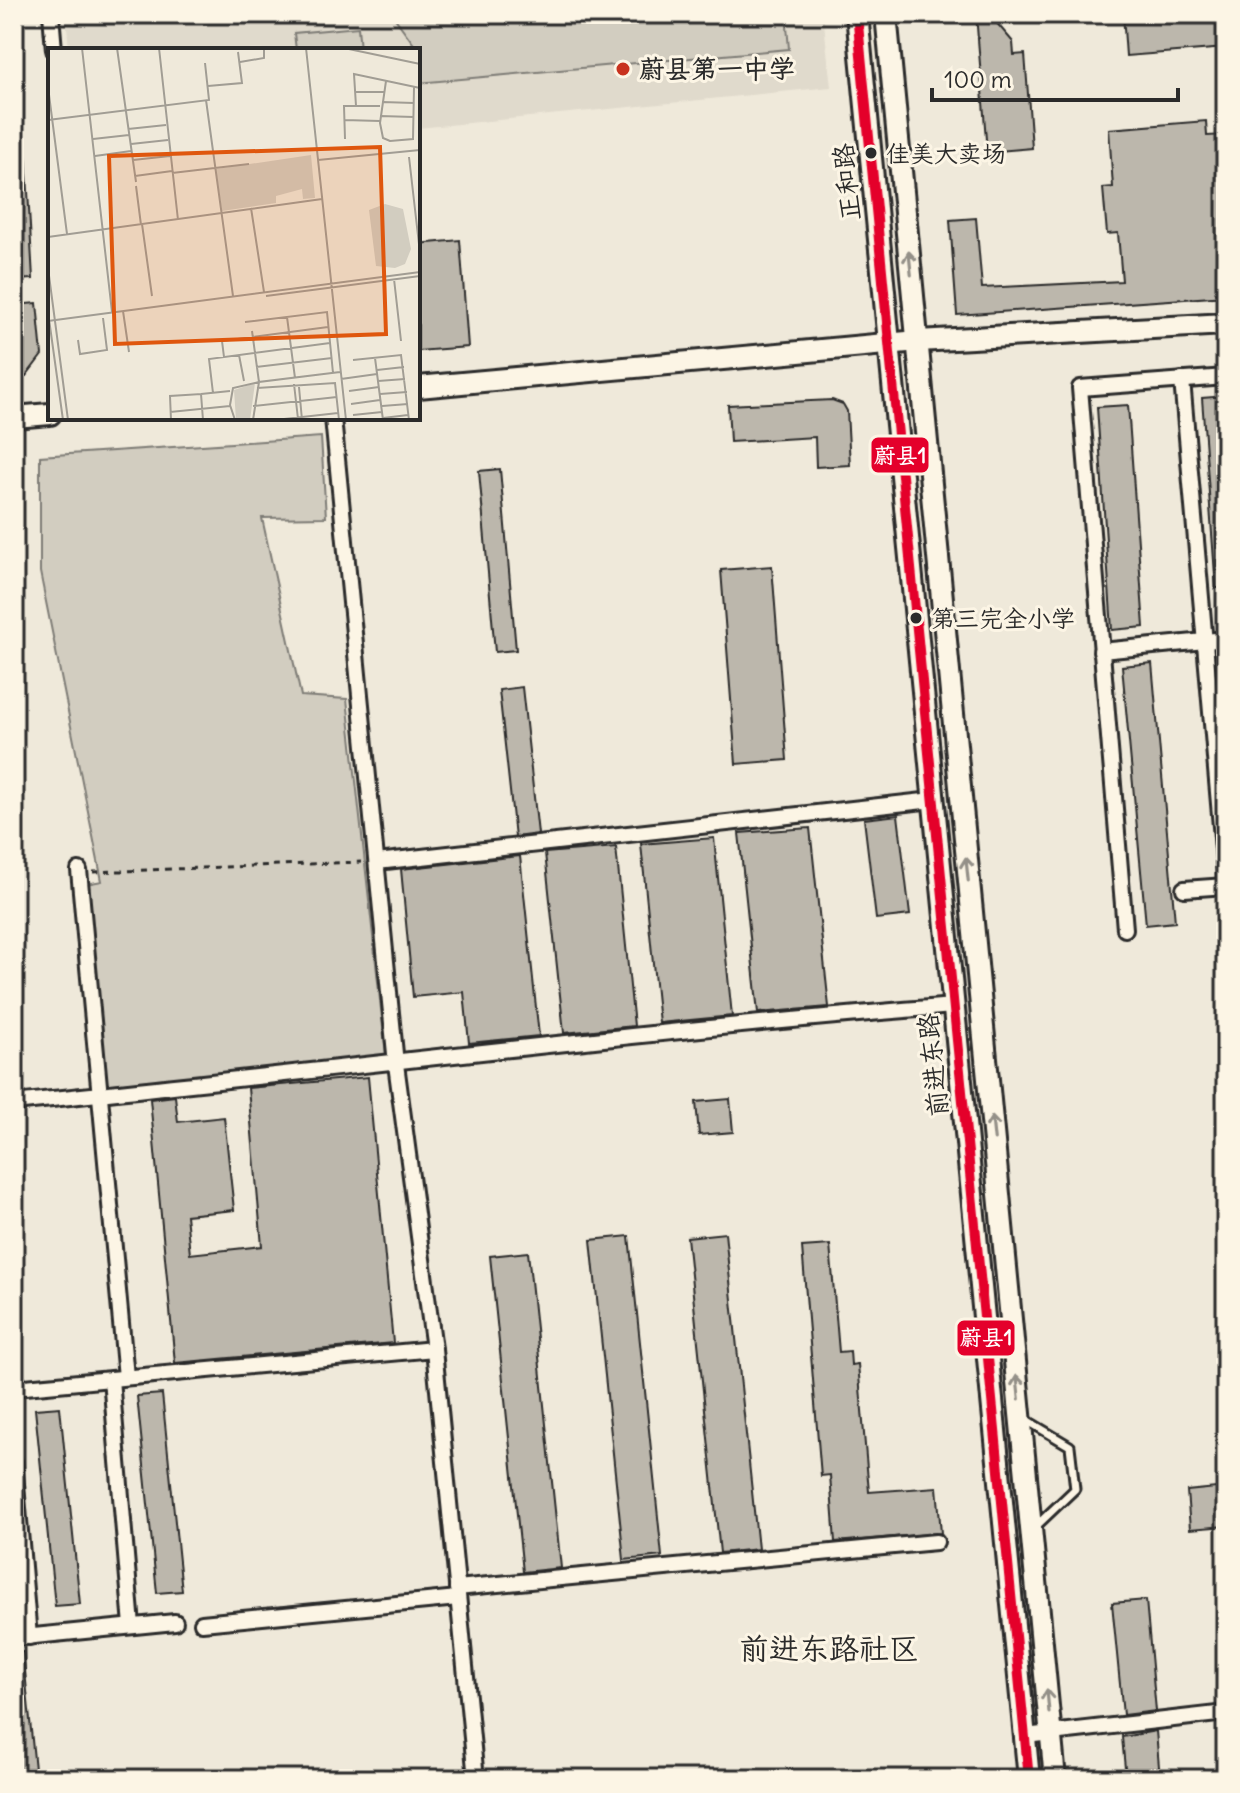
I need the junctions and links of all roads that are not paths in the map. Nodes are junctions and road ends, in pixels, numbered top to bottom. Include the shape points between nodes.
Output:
1 (51, 14) edge
2 (857, 14) edge
3 (886, 14) edge
4 (54, 48) edge
5 (1226, 324) edge
6 (918, 341) junction
7 (889, 345) junction
8 (1226, 377) edge
9 (1182, 380) junction
10 (420, 387) edge
11 (48, 414) edge
12 (14, 417) edge
13 (333, 420) edge
14 (1226, 639) edge
15 (1205, 641) junction
16 (1101, 651) junction
17 (933, 800) junction
18 (377, 862) junction
19 (79, 870) road end
20 (1226, 885) edge
21 (1184, 889) dead end
22 (1125, 929) dead end
23 (953, 1006) junction
24 (396, 1064) junction
25 (100, 1094) junction
26 (14, 1103) edge
27 (434, 1349) junction
28 (118, 1378) junction
29 (14, 1388) edge
30 (1021, 1417) junction
31 (14, 1461) edge
32 (1032, 1530) junction
33 (936, 1542) dead end
34 (458, 1593) junction
35 (175, 1622) dead end
36 (202, 1623) dead end
37 (132, 1626) junction
38 (21, 1637) edge
39 (1226, 1713) edge
40 (1051, 1733) junction
41 (1025, 1736) junction
42 (476, 1779) edge
43 (1029, 1779) edge
44 (1055, 1779) edge

1 - 4 street
2 - 7 main road, 正和路
6 -> 3 main road, 正和路
5 - 6 main road
6 - 7 main road
30 -> 6 main road, 前进东路
7 - 10 main road
7 - 17 main road, 前进东路
8 - 9 street
9 - 15 street
9 - 16 street via 1080,388
11 - 12 main road
13 - 18 street
14 - 15 street
15 - 16 street
15 - 20 street
16 - 22 street
17 - 18 street
17 - 23 main road, 前进东路
18 - 24 street
19 - 25 street
20 - 21 street
23 - 24 street via 723,1025
23 - 41 main road, 前进东路
24 - 25 street
24 - 27 street
25 - 26 street
25 - 28 street
27 - 28 street
27 - 34 street
28 - 29 street
28 - 37 street
30 - 32 main road, 前进东路
30 - 32 lane via 1070,1446 1074,1475 1075,1489
31 - 38 street
40 -> 32 main road, 前进东路
33 - 34 street
34 - 36 street
34 - 42 street
35 - 37 street
37 - 38 street
39 - 40 street
40 - 41 street
40 - 44 main road, 前进东路
41 - 43 main road, 前进东路

